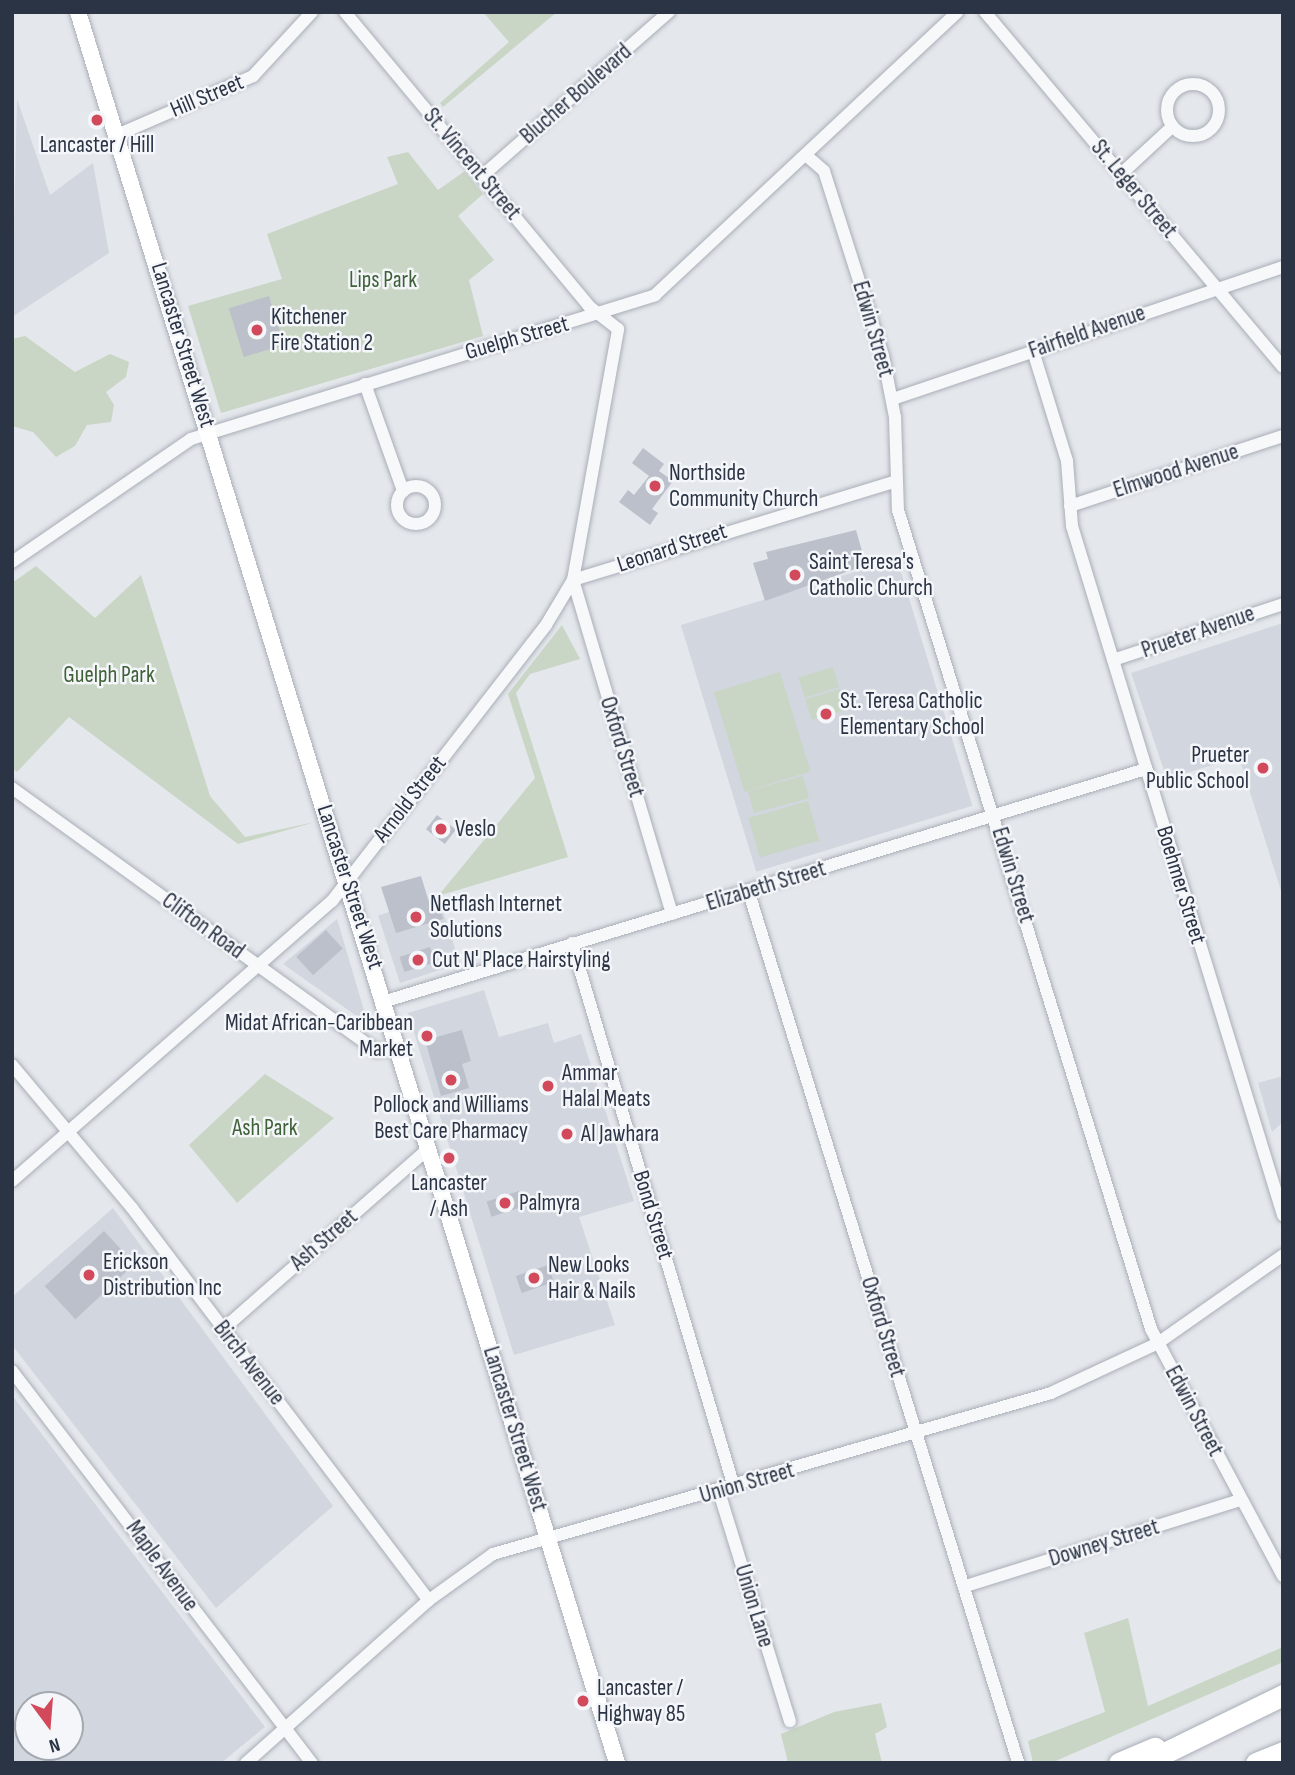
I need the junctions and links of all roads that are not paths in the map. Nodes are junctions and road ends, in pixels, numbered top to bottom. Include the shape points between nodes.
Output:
1 (78, 12) edge
2 (312, 12) edge
3 (345, 12) edge
4 (669, 12) edge
5 (957, 12) edge
6 (985, 12) edge
7 (1172, 127) junction
8 (120, 134) junction
9 (808, 157) junction
10 (1121, 174) junction
11 (482, 176) junction
12 (1283, 267) edge
13 (1218, 288) junction
14 (601, 313) junction
15 (1033, 351) junction
16 (1283, 367) edge
17 (365, 384) junction
18 (893, 399) junction
19 (209, 432) junction
20 (1283, 436) edge
21 (894, 482) junction
22 (403, 491) dead end
23 (1070, 506) junction
24 (12, 562) edge
25 (573, 580) junction
26 (1283, 604) edge
27 (1113, 660) junction
28 (1146, 769) junction
29 (12, 788) edge
30 (995, 816) junction
31 (347, 879) junction
32 (749, 892) junction
33 (672, 914) junction
34 (572, 943) junction
35 (259, 966) junction
36 (386, 1001) junction
37 (399, 1048) junction
38 (12, 1065) edge
39 (70, 1130) junction
40 (427, 1150) junction
41 (12, 1181) edge
42 (1283, 1216) edge
43 (1283, 1255) edge
44 (222, 1330) junction
45 (1158, 1343) junction
46 (12, 1371) edge
47 (916, 1434) junction
48 (734, 1487) junction
49 (719, 1492) junction
50 (1241, 1500) junction
51 (548, 1537) junction
52 (1283, 1576) edge
53 (966, 1586) junction
54 (429, 1600) junction
55 (1283, 1695) edge
56 (790, 1721) dead end
57 (285, 1728) junction
58 (1203, 1733) junction
59 (1283, 1752) edge
60 (1018, 1762) edge
61 (246, 1763) edge
62 (312, 1763) edge
63 (617, 1763) edge
64 (1119, 1763) edge
65 (1144, 1763) edge
66 (1256, 1763) edge

1 - 8 main road, Lancaster Street West
2 - 8 street, Hill Street via 253,76
3 - 11 street, St. Vincent Street
4 - 11 street, Blucher Boulevard
5 - 9 street, Guelph Street
6 - 10 street, St. Leger Street
7 - 7 street via 1198,136 1210,130 1218,119 1214,93 1202,85 1176,89 1167,114
7 - 10 street
8 - 19 main road, Lancaster Street West
9 - 14 street, Guelph Street via 668,286
9 - 18 street, Edwin Street via 824,171 838,209
10 - 13 street, St. Leger Street
11 - 14 street, St. Vincent Street
12 - 13 street, Fairfield Avenue
13 - 15 street, Fairfield Avenue
13 - 16 street, St. Leger Street
14 - 17 street, Guelph Street
14 - 25 street, Arnold Street via 618,329 619,348
15 - 18 street, Fairfield Avenue
15 - 23 street, Boehmer Street via 1067,461
17 - 19 street, Guelph Street
17 - 22 street
18 - 21 street, Edwin Street
19 - 24 street, Guelph Street
19 - 31 main road, Lancaster Street West
20 - 23 street, Elmwood Avenue
21 - 25 street, Leonard Street
21 - 30 street, Edwin Street
23 - 27 street, Boehmer Street
25 - 31 street, Arnold Street via 546,625
25 - 33 street, Oxford Street
26 - 27 street, Prueter Avenue
27 - 28 street, Boehmer Street
28 - 30 street, Elizabeth Street
28 - 42 street, Boehmer Street
29 - 35 street, Clifton Road
30 - 32 street, Elizabeth Street
30 - 45 street, Edwin Street
31 - 35 street, Arnold Street
31 - 36 main road, Lancaster Street West
32 - 33 street, Elizabeth Street
32 - 47 street, Oxford Street
33 - 34 street, Elizabeth Street
34 - 36 street, Elizabeth Street
34 - 48 street, Bond Street
35 - 37 street, Clifton Road via 376,1051
35 - 39 street, Arnold Street
36 - 37 main road, Lancaster Street West
37 - 40 main road, Lancaster Street West
38 - 39 street, Birch Avenue
39 - 41 street, Arnold Street
39 - 44 street, Birch Avenue
40 - 44 street, Ash Street
40 - 51 main road, Lancaster Street West
43 - 45 street, Union Street
44 - 54 street, Birch Avenue
45 - 47 street, Union Street via 1051,1394
45 - 50 street, Edwin Street
46 - 57 street, Maple Avenue
47 - 48 street, Union Street
47 - 53 street, Oxford Street
48 - 49 street, Union Street
49 - 51 street, Union Street
49 - 56 street, Union Lane
50 - 52 street, Edwin Street
50 - 53 street, Downey Street
51 - 54 street, Union Street via 493,1553
51 - 63 main road, Lancaster Street West
53 - 60 street, Oxford Street
54 - 57 street, Union Street
55 - 58 highway
57 - 61 street, Union Street
57 - 62 street, Maple Avenue
58 - 64 highway
58 - 65 highway
59 - 66 highway

